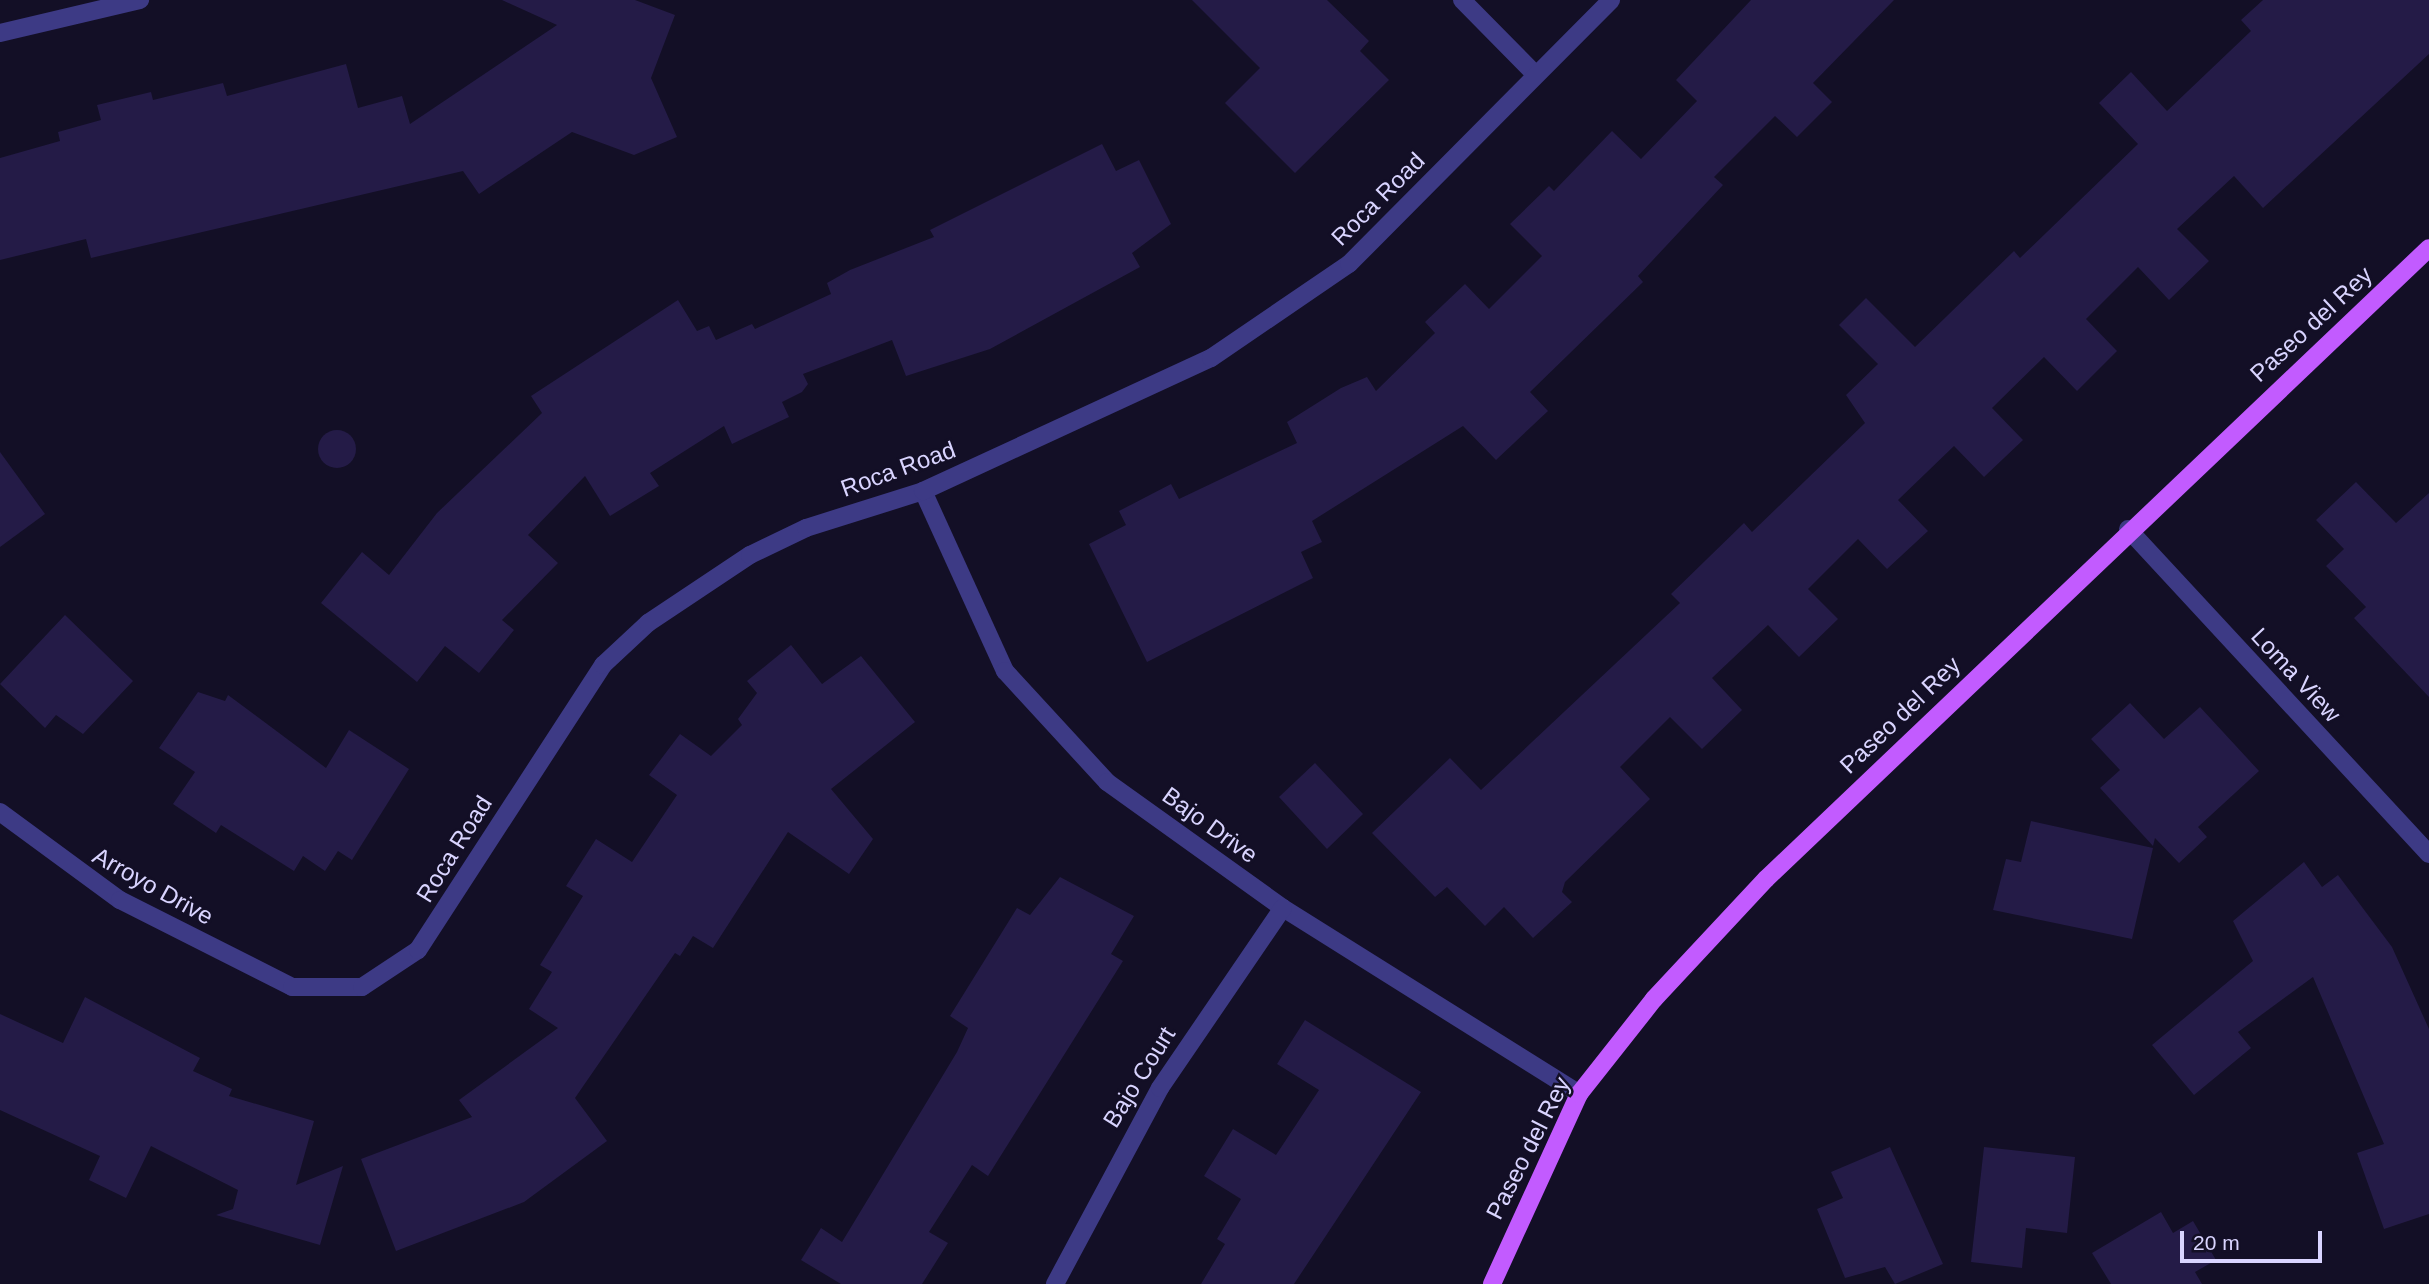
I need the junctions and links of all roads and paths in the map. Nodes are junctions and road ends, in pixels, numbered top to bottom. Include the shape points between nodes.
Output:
1 (140, 0) edge
2 (1462, 0) edge
3 (1611, 0) edge
4 (0, 33) edge
5 (1535, 75) junction
6 (2429, 248) edge
7 (923, 491) junction
8 (2127, 529) junction
9 (0, 812) edge
10 (2429, 854) edge
11 (1283, 908) junction
12 (292, 987) joint
13 (1579, 1094) junction
14 (1055, 1284) edge
15 (1492, 1284) edge

1 - 4 street
2 - 5 street
3 - 5 street, Roca Road
5 - 7 street, Roca Road via 1349,264 1233,343
6 - 8 main road, Paseo del Rey
7 - 11 street, Bajo Drive via 1005,671 1107,782
7 - 12 street, Roca Road via 829,520 750,555 648,623 603,665 418,950 362,987
8 - 10 street, Loma View
8 - 13 main road, Paseo del Rey via 1766,879 1654,999
9 - 12 street, Arroyo Drive via 120,900
11 - 13 street, Bajo Drive
11 - 14 street, Bajo Court via 1160,1088
13 - 15 main road, Paseo del Rey

